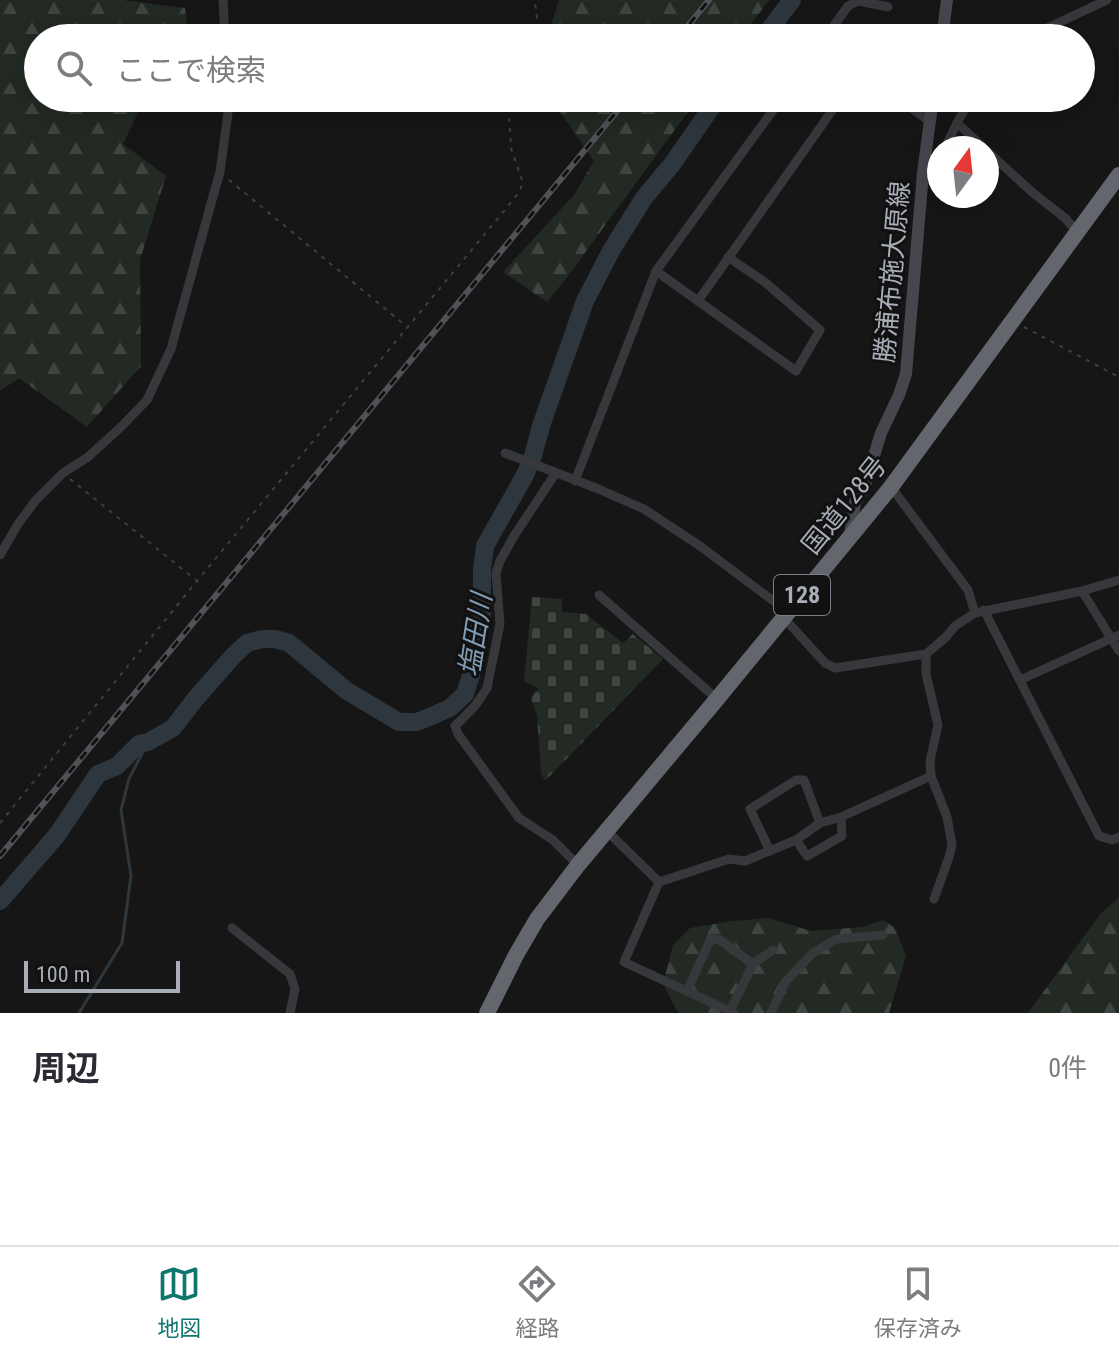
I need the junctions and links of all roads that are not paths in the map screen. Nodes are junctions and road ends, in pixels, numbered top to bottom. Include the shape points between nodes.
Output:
1 (223, 0) edge
2 (947, 0) edge
3 (1107, 0) edge
4 (888, 7) dead end
5 (224, 24) edge
6 (835, 24) edge
7 (944, 24) edge
8 (1056, 24) edge
9 (228, 112) edge
10 (772, 112) edge
11 (831, 112) edge
12 (917, 112) edge
13 (931, 112) edge
14 (963, 112) edge
15 (930, 122) junction
16 (957, 123) junction
17 (951, 136) edge
18 (972, 136) edge
19 (999, 161) edge
20 (927, 169) edge
21 (923, 173) junction
22 (1119, 175) edge
23 (1077, 232) junction
24 (728, 257) junction
25 (656, 271) junction
26 (698, 301) junction
27 (505, 453) dead end
28 (555, 474) junction
29 (575, 481) junction
30 (891, 487) junction
31 (850, 535) junction
32 (0, 555) edge
33 (1119, 580) edge
34 (1082, 591) junction
35 (599, 595) dead end
36 (980, 611) junction
37 (786, 615) junction
38 (1116, 636) edge
39 (1119, 651) edge
40 (926, 654) junction
41 (1020, 680) junction
42 (717, 699) junction
43 (931, 776) junction
44 (841, 817) junction
45 (820, 823) junction
46 (606, 830) junction
47 (1119, 837) edge
48 (796, 840) junction
49 (770, 851) junction
50 (578, 865) junction
51 (659, 882) junction
52 (934, 899) dead end
53 (232, 928) dead end
54 (883, 935) dead end
55 (773, 950) dead end
56 (753, 964) junction
57 (687, 991) junction
58 (732, 1012) edge
59 (290, 1013) edge
60 (487, 1013) edge
61 (771, 1013) edge

1 - 5 street
2 - 7 main road
3 - 8 street
4 - 6 street via 859,1 848,6
9 - 32 street via 220,172 171,349 147,400 36,500
10 - 25 street
11 - 24 street
12 - 15 street
13 - 15 main road, 勝浦布施大原線
14 - 16 street
15 - 21 main road, 勝浦布施大原線
16 - 17 street
16 - 18 street
19 - 23 street
20 - 21 street
21 - 31 main road, 勝浦布施大原線 via 906,374 855,502
22 - 23 highway, 国道128号 / 128
23 - 30 highway, 国道128号 / 128
24 - 26 street
24 - 26 street via 820,330 796,371
25 - 26 street
25 - 29 street
27 - 28 street
28 - 29 street
28 - 50 street via 500,561 500,624 487,688 455,726 519,818
29 - 37 street via 644,509
30 - 31 highway, 国道128号 / 128
30 - 36 street
31 - 37 highway, 国道128号 / 128
33 - 34 street
34 - 36 street
34 - 38 street
35 - 42 street
36 - 40 street
36 - 41 street
37 - 40 street via 835,668
37 - 42 highway, 国道128号 / 128
38 - 39 street
38 - 41 street
40 - 43 street via 938,725
41 - 47 street via 1099,836
42 - 46 highway, 国道128号 / 128
43 - 44 street
43 - 52 street via 952,845
44 - 45 street
44 - 48 street via 842,836 807,856
45 - 48 street
45 - 49 street via 804,780 796,780 750,809
46 - 50 highway, 国道128号 / 128
46 - 51 street
48 - 49 street
49 - 51 street
50 - 60 highway, 国道128号 / 128 via 537,919
51 - 57 street via 624,962
53 - 59 street via 290,974 295,989
54 - 61 street via 836,939 813,953 786,981
55 - 56 street
56 - 57 street via 711,938
56 - 58 street
57 - 58 street

